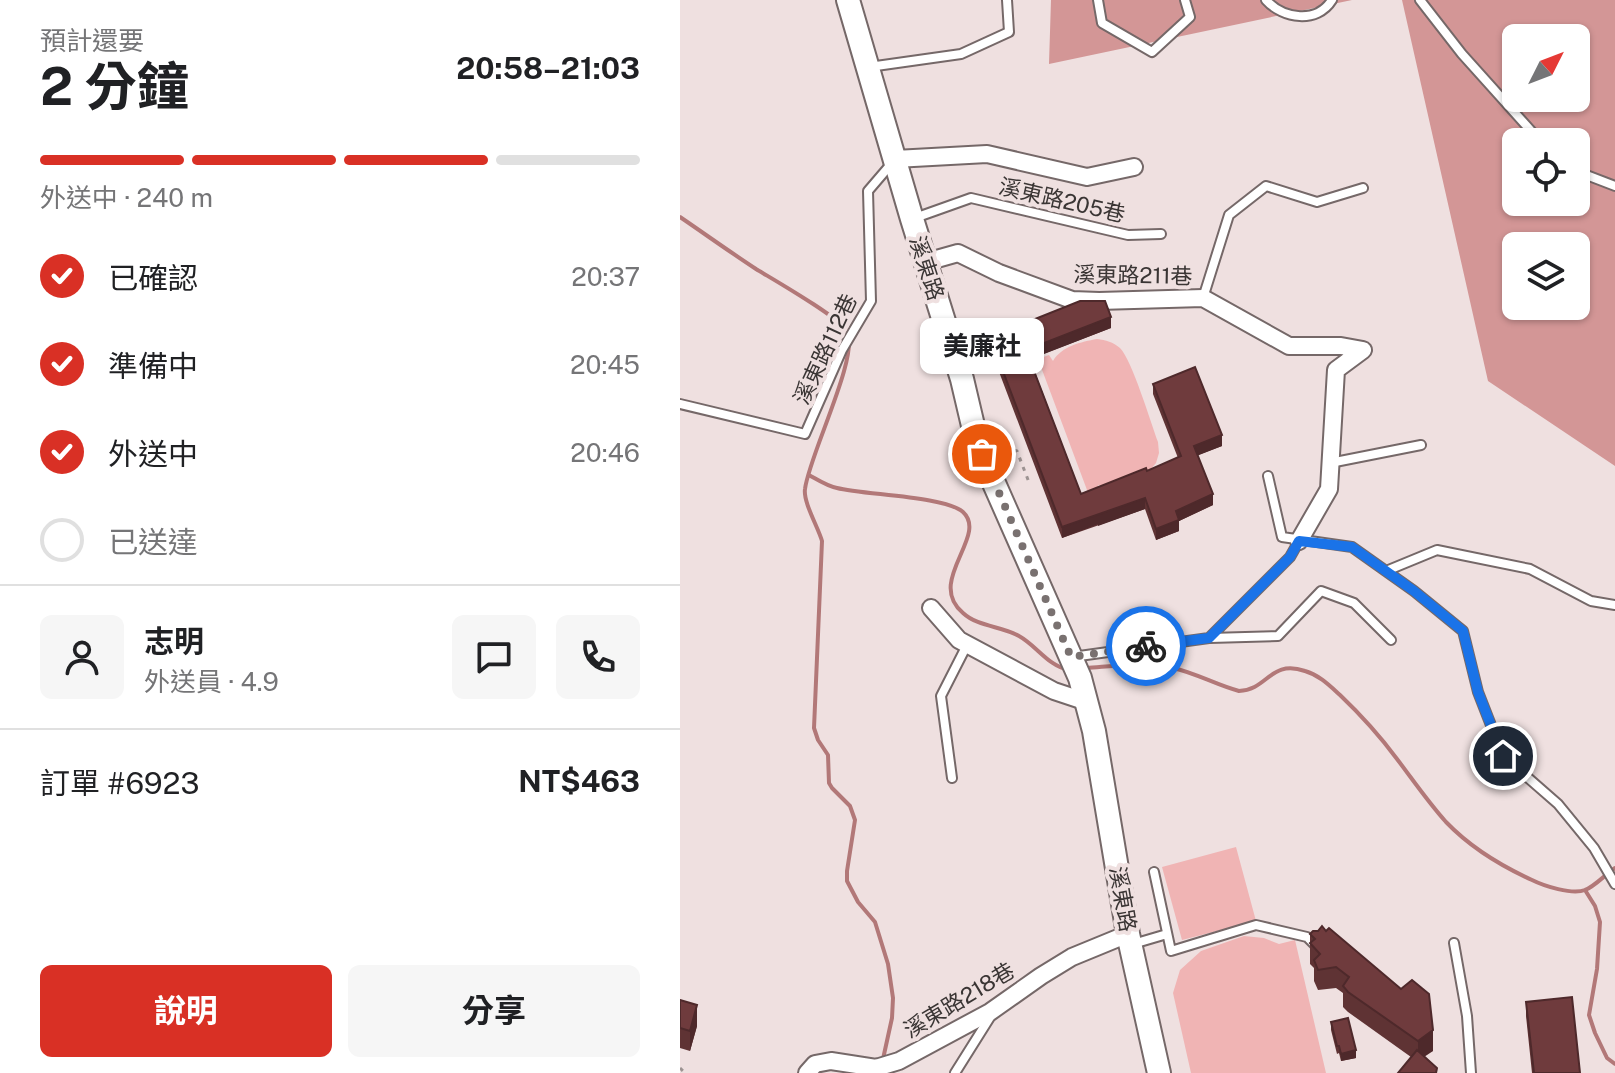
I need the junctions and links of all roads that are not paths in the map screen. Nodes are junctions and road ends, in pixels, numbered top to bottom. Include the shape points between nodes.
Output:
1 (848, 0) edge
2 (1007, 0) edge
3 (1098, 0) edge
4 (1185, 0) edge
5 (1266, 0) edge
6 (1332, 0) edge
7 (1420, 0) edge
8 (868, 67) junction
9 (1528, 128) edge
10 (895, 159) junction
11 (1134, 167) dead end
12 (1590, 176) edge
13 (1615, 186) edge
14 (1363, 188) dead end
15 (912, 219) junction
16 (1161, 234) dead end
17 (926, 262) junction
18 (1203, 298) junction
19 (680, 404) edge
20 (1421, 445) dead end
21 (1329, 463) junction
22 (1268, 476) dead end
23 (1299, 541) junction
24 (1386, 571) junction
25 (1615, 605) edge
26 (931, 608) dead end
27 (1209, 638) junction
28 (1391, 640) dead end
29 (968, 644) junction
30 (1075, 666) junction
31 (1087, 702) junction
32 (952, 778) dead end
33 (1154, 872) dead end
34 (1615, 884) edge
35 (1167, 934) junction
36 (1130, 939) junction
37 (1454, 943) dead end
38 (1315, 945) edge
39 (996, 1007) junction
40 (807, 1073) edge
41 (955, 1073) edge
42 (1159, 1073) edge
43 (1471, 1073) edge

1 - 8 main road, 溪東路
2 - 8 lane via 1009,32 961,54
3 - 4 lane via 1102,23 1152,52 1190,17
5 - 6 lane via 1293,16 1308,17
7 - 9 lane
8 - 10 main road, 溪東路
10 - 11 street via 987,154 1087,177
10 - 15 main road, 溪東路
10 - 19 lane, 溪東路112巷 via 868,191 871,301 842,350 805,434
12 - 13 lane
14 - 18 lane via 1317,202 1266,186 1229,215
15 - 16 lane, 溪東路205巷 via 971,198 1128,235
15 - 17 main road, 溪東路
17 - 18 street, 溪東路211巷 via 958,253 1072,300
17 - 30 main road, 溪東路 via 978,447
18 - 21 street, 溪東路211巷 via 1289,346 1363,350 1336,370
20 - 21 lane
21 - 23 street, 溪東路211巷 via 1329,489
22 - 23 lane via 1282,537
23 - 24 lane via 1352,547
23 - 27 lane via 1290,557
24 - 25 lane via 1437,550 1530,569 1591,601
24 - 34 lane via 1463,631 1478,692 1503,756 1558,804
26 - 29 street
27 - 28 lane via 1278,636 1321,591 1354,603
27 - 30 lane
29 - 31 street via 1054,691
29 - 32 lane via 941,696
30 - 31 main road, 溪東路
31 - 36 main road, 溪東路
33 - 35 lane
35 - 36 lane
35 - 38 lane via 1171,951 1256,925 1307,937
36 - 39 street, 溪東路218巷 via 1072,957
36 - 42 main road, 溪東路
37 - 43 lane
39 - 40 street, 溪東路218巷 via 899,1061 881,1066 831,1061 815,1064
39 - 41 lane

